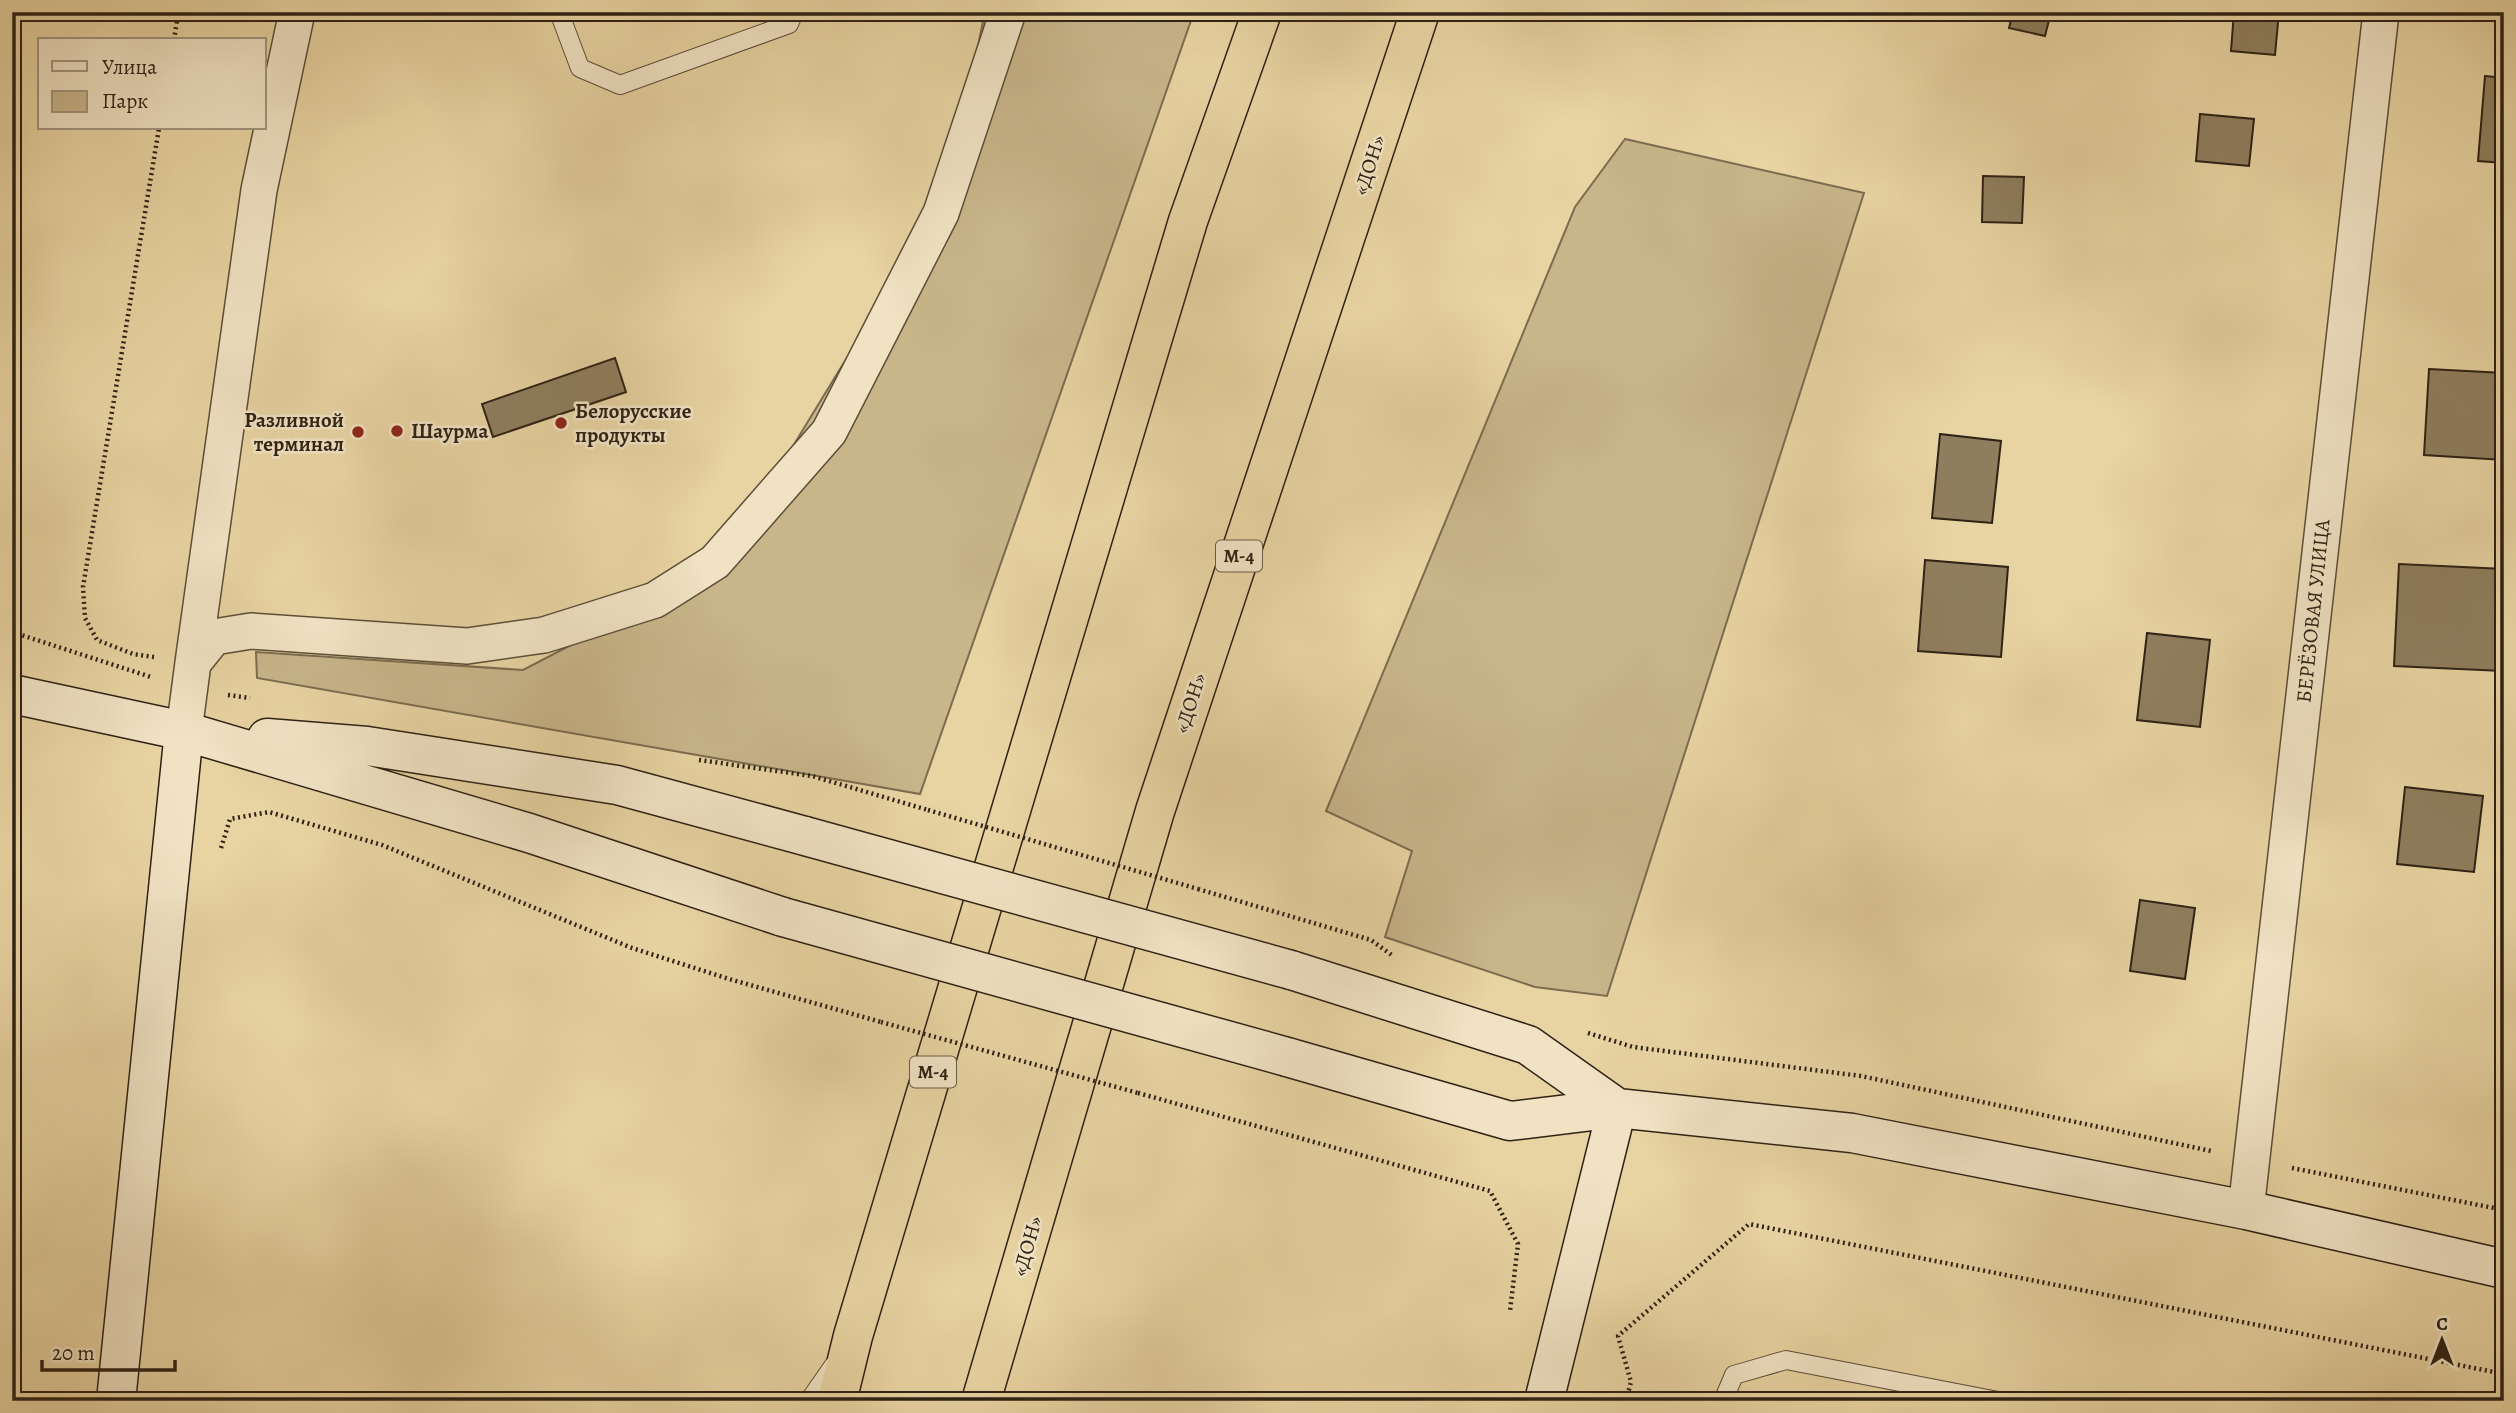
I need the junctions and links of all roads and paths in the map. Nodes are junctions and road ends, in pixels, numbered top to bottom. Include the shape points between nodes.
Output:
1 (297, 12) edge
2 (559, 12) edge
3 (794, 12) edge
4 (1008, 12) edge
5 (1262, 12) edge
6 (1420, 12) edge
7 (2381, 12) edge
8 (177, 20) dead end
9 (174, 38) edge
10 (159, 130) edge
11 (193, 663) junction
12 (12, 694) edge
13 (184, 731) junction
14 (812, 776) dead end
15 (221, 848) dead end
16 (1403, 963) dead end
17 (1580, 1031) dead end
18 (1617, 1108) junction
19 (2251, 1160) junction
20 (2246, 1210) junction
21 (2504, 1210) edge
22 (2504, 1269) edge
23 (1510, 1311) dead end
24 (853, 1336) junction
25 (2504, 1374) edge
26 (116, 1401) edge
27 (809, 1401) edge
28 (837, 1401) edge
29 (981, 1401) edge
30 (1544, 1401) edge
31 (1626, 1401) edge
32 (1723, 1401) edge
33 (1997, 1401) edge

1 - 11 street via 259,190
2 - 3 lane via 580,68 620,85 789,24
4 - 11 street via 942,213 829,432 715,562 654,600 544,635 467,646 251,631 214,637
5 - 24 highway, М-4 via 1188,222
6 - 29 highway, «ДОН» / М-4 via 1154,811
7 - 19 street, БЕРЁЗОВАЯ УЛИЦА
8 - 9 path
10 - 11 path via 83,587 85,618 97,640 133,654
11 - 13 street
12 - 13 street
13 - 18 street, bridge via 530,833 783,917 1510,1121
13 - 18 street, bridge via 367,746 617,785 1291,971 1528,1045
13 - 26 street
14 - 16 path, bridge via 1371,940
15 - 23 path, bridge via 230,820 269,812 383,845 632,948 729,979 1490,1191 1518,1244
17 - 19 path via 1633,1047 1861,1076
18 - 20 street via 1852,1133
18 - 30 street
19 - 20 street, БЕРЁЗОВАЯ УЛИЦА
19 - 21 path
20 - 22 street
24 - 27 lane
24 - 28 highway, М-4
25 - 31 path via 1749,1224 1618,1336 1630,1382
32 - 33 lane via 1734,1375 1786,1360

